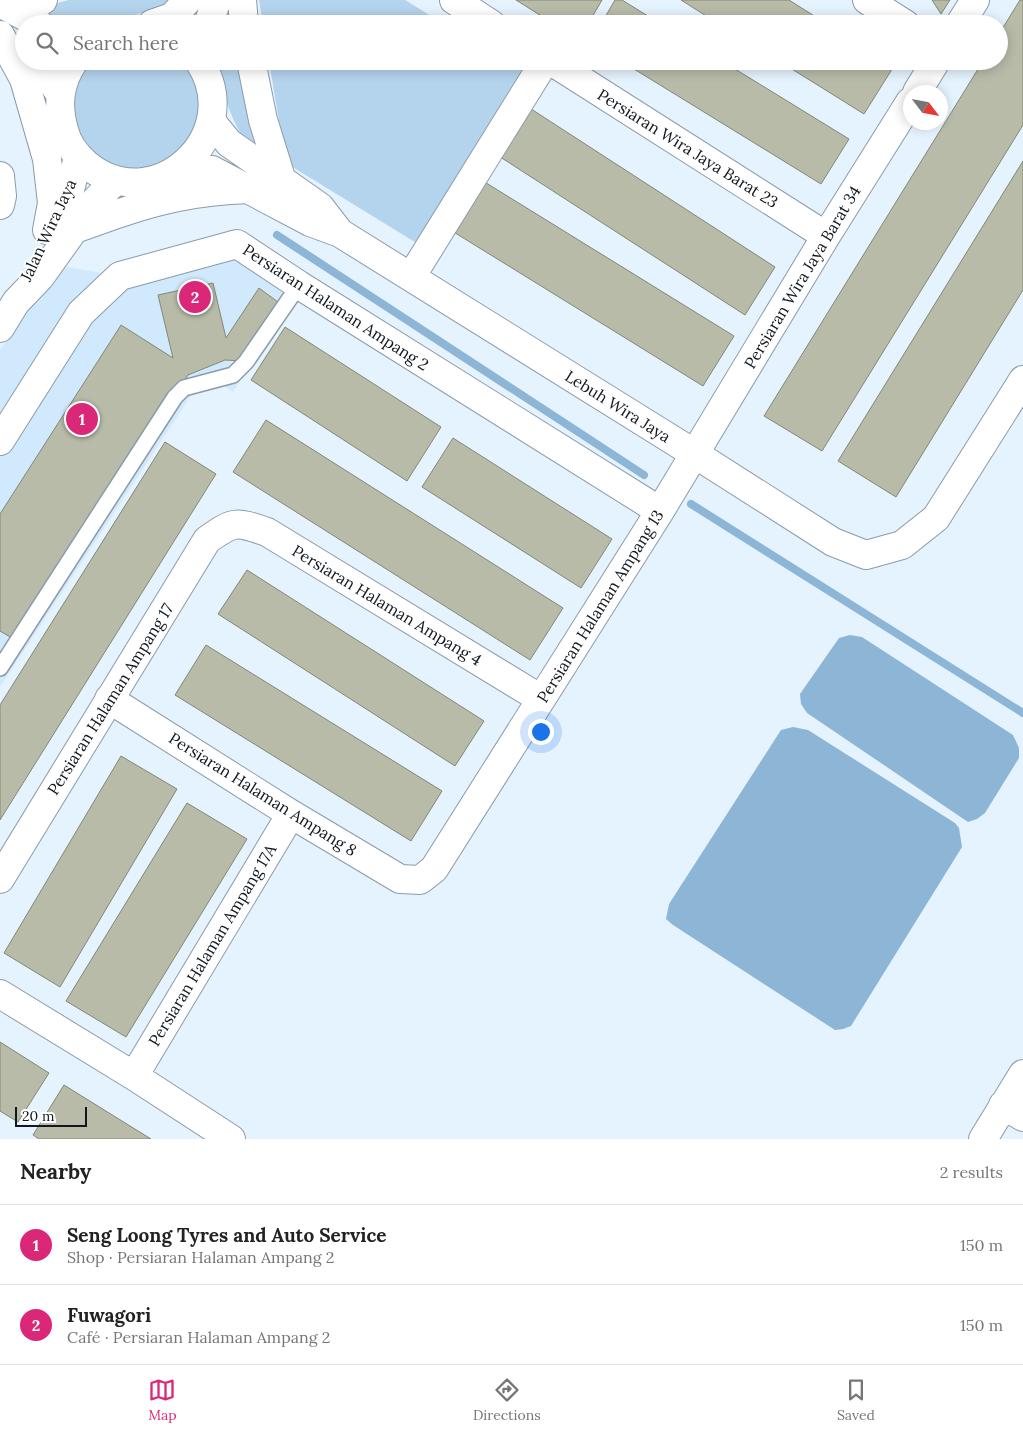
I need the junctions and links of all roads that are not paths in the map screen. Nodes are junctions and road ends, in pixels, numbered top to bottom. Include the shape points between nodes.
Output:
1 (43, 0) edge
2 (188, 0) edge
3 (217, 0) edge
4 (242, 0) edge
5 (454, 0) edge
6 (867, 0) edge
7 (975, 0) edge
8 (4, 5) edge
9 (22, 15) edge
10 (173, 15) edge
11 (211, 15) edge
12 (243, 15) edge
13 (477, 15) edge
14 (891, 15) edge
15 (966, 15) edge
16 (0, 34) edge
17 (15, 44) edge
18 (15, 62) edge
19 (19, 70) edge
20 (44, 70) edge
21 (67, 70) edge
22 (204, 70) edge
23 (253, 70) edge
24 (539, 70) edge
25 (565, 70) edge
26 (930, 70) edge
27 (921, 85) edge
28 (60, 94) junction
29 (903, 113) edge
30 (211, 121) junction
31 (78, 157) junction
32 (180, 168) junction
33 (0, 176) edge
34 (281, 178) junction
35 (116, 180) junction
36 (250, 189) junction
37 (0, 205) edge
38 (75, 229) junction
39 (47, 230) junction
40 (340, 233) junction
41 (826, 236) junction
42 (410, 277) junction
43 (299, 285) junction
44 (16, 302) junction
45 (0, 328) edge
46 (1023, 380) edge
47 (0, 441) edge
48 (695, 454) junction
49 (660, 511) junction
50 (228, 526) joint
51 (1, 664) edge
52 (109, 699) junction
53 (541, 699) junction
54 (291, 814) junction
55 (0, 878) edge
56 (420, 880) joint
57 (0, 994) edge
58 (1023, 1074) edge
59 (134, 1076) junction
60 (1013, 1111) edge
61 (231, 1139) edge
62 (983, 1139) edge

1 - 8 street
2 - 10 street
3 - 11 street
4 - 12 street
5 - 13 street
6 - 14 street
7 - 15 street
8 - 9 street
16 - 17 street
16 - 18 street
19 - 39 street via 47,159 52,203
20 - 28 street
21 - 28 street
22 - 30 street via 213,103
23 - 34 street via 263,120
24 - 42 street
25 - 41 street, Persiaran Wira Jaya Barat 23
26 - 27 street
28 - 31 street via 60,116 66,138
29 - 41 street, Persiaran Wira Jaya Barat 34
30 - 32 street via 196,153
30 - 34 street, Lebuh Wira Jaya via 229,142
31 - 35 street via 95,171
31 - 39 street, Jalan Wira Jaya via 71,186
32 - 35 street via 160,178 138,182
32 - 36 street, Lebuh Wira Jaya via 212,170
33 - 37 street
34 - 40 street, Lebuh Wira Jaya via 320,206
35 - 38 street, Jalan Wira Jaya via 93,203
36 - 38 street via 177,197
36 - 40 street, Lebuh Wira Jaya via 310,222
38 - 44 street, Jalan Wira Jaya via 40,277
39 - 44 street, Jalan Wira Jaya
40 - 42 street, Lebuh Wira Jaya
41 - 48 street, Persiaran Wira Jaya Barat 34
42 - 48 street, Lebuh Wira Jaya
43 - 47 street, Persiaran Halaman Ampang 2 via 237,244 120,276 81,313
43 - 49 street, Persiaran Halaman Ampang 2
43 - 51 lane via 246,362 233,375 184,388 175,397
44 - 45 street, Jalan Wira Jaya
46 - 48 street, Lebuh Wira Jaya via 936,518 902,545 866,555 832,542
48 - 49 street, Persiaran Halaman Ampang 13
49 - 53 street, Persiaran Halaman Ampang 13
50 - 52 street, Persiaran Halaman Ampang 17 via 207,540
50 - 53 street, Persiaran Halaman Ampang 4 via 244,524 267,532
52 - 54 street, Persiaran Halaman Ampang 8
52 - 55 street, Persiaran Halaman Ampang 17
53 - 56 street, Persiaran Halaman Ampang 13 via 434,869
54 - 56 street, Persiaran Halaman Ampang 8 via 400,879
54 - 59 street, Persiaran Halaman Ampang 17A
57 - 59 street
58 - 60 street
59 - 61 street
60 - 62 street

